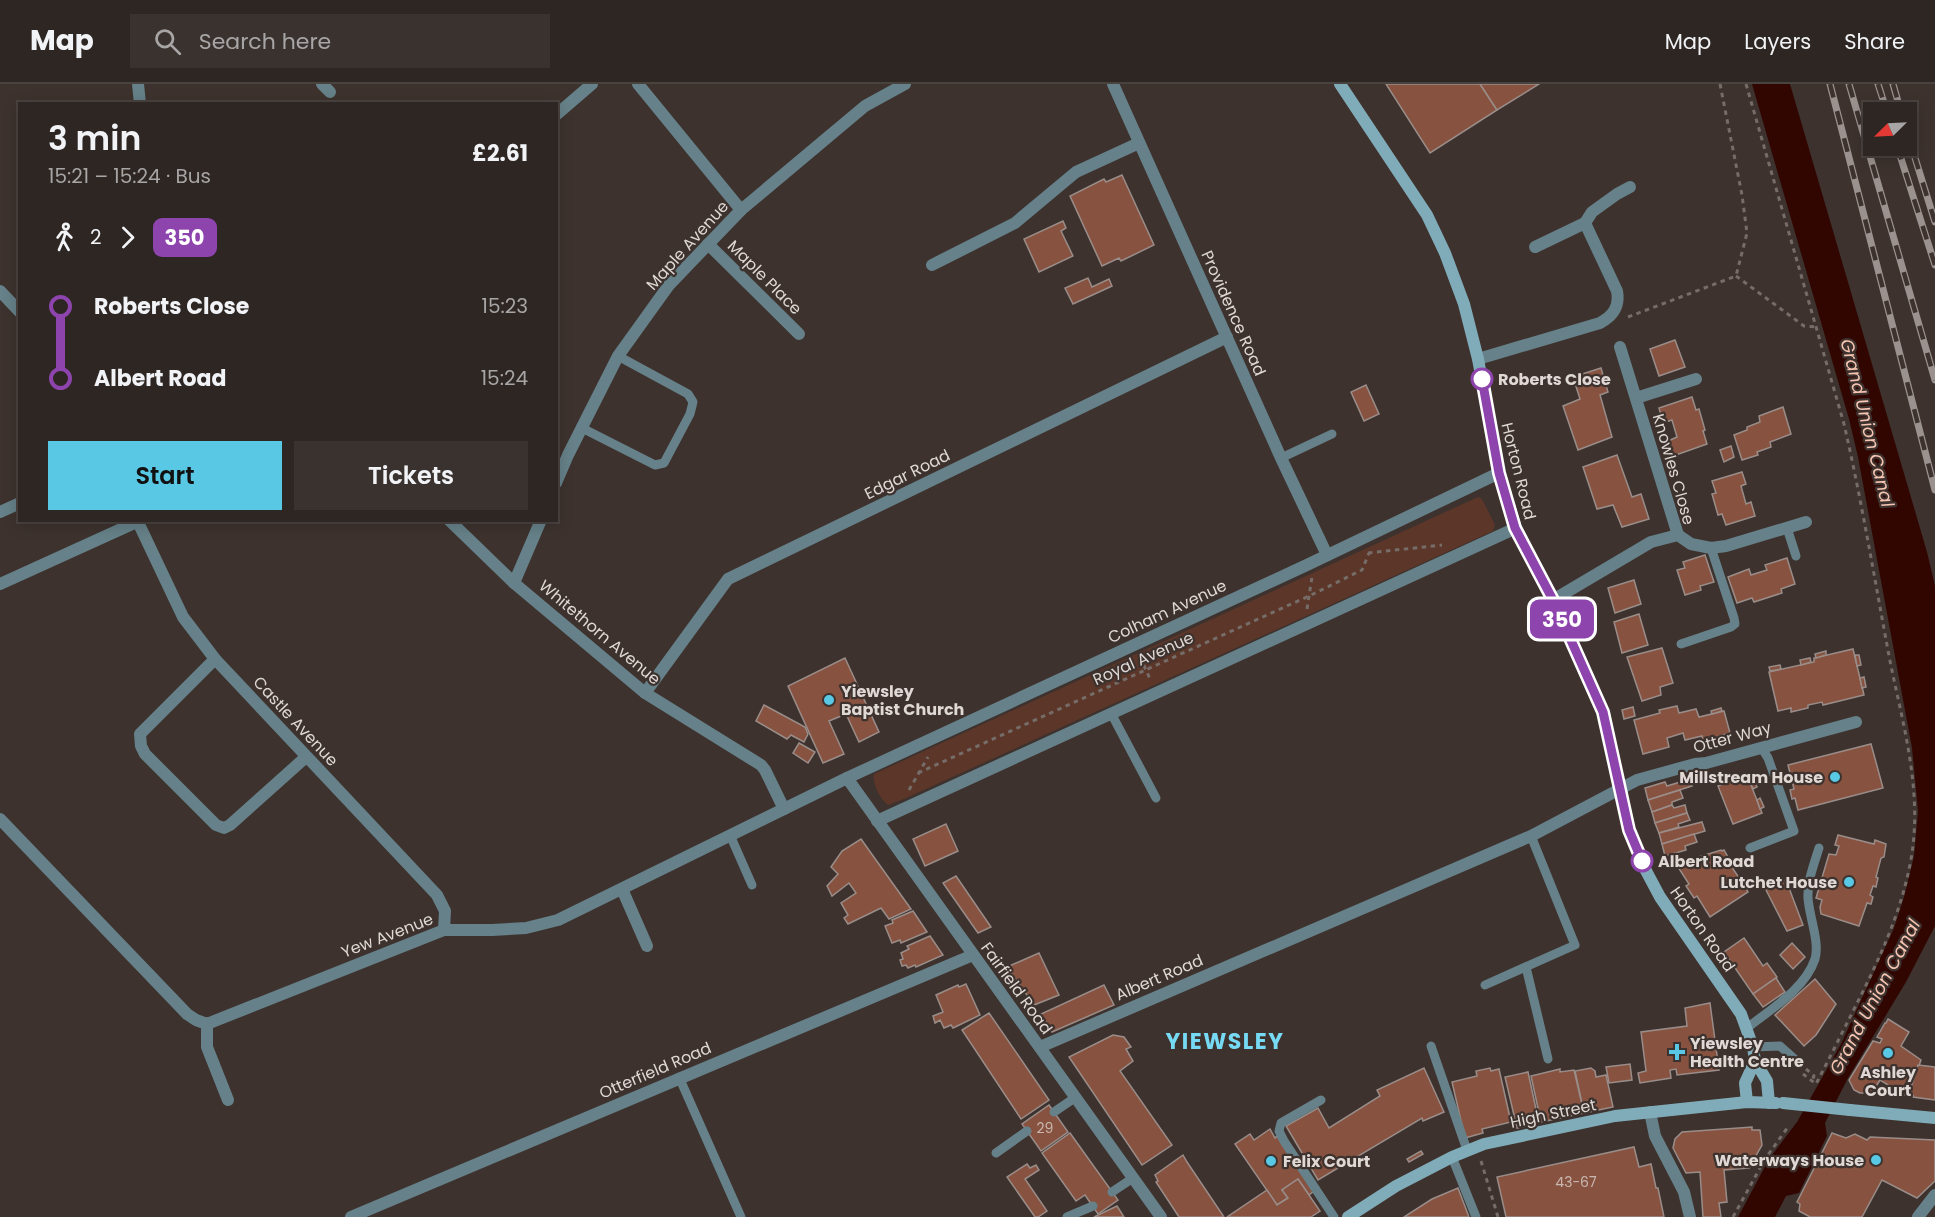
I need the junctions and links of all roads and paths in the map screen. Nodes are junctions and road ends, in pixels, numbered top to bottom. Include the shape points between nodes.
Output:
1 (138, 84) edge
2 (592, 84) edge
3 (638, 84) edge
4 (905, 84) edge
5 (1113, 84) edge
6 (1340, 84) edge
7 (1720, 84) edge
8 (1746, 84) edge
9 (140, 102) edge
10 (558, 113) edge
11 (1139, 143) junction
12 (1630, 187) dead end
13 (741, 210) junction
14 (1585, 223) junction
15 (708, 244) junction
16 (1535, 247) dead end
17 (932, 265) dead end
18 (1736, 276) junction
19 (0, 291) edge
20 (18, 310) edge
21 (1606, 319) junction
22 (1817, 327) junction
23 (799, 334) dead end
24 (1227, 337) junction
25 (1620, 347) dead end
26 (618, 356) junction
27 (1478, 360) junction
28 (1696, 379) dead end
29 (1636, 398) junction
30 (582, 428) junction
31 (1332, 434) dead end
32 (1281, 458) junction
33 (1499, 473) junction
34 (558, 479) edge
35 (18, 504) edge
36 (0, 512) edge
37 (136, 522) edge
38 (138, 522) edge
39 (451, 522) edge
40 (540, 522) edge
41 (1806, 522) dead end
42 (1515, 528) junction
43 (1787, 528) junction
44 (1678, 535) junction
45 (1360, 540) junction
46 (1444, 545) dead end
47 (1711, 548) junction
48 (1369, 553) junction
49 (1327, 555) junction
50 (1796, 556) dead end
51 (1309, 564) junction
52 (514, 583) junction
53 (0, 584) edge
54 (1309, 596) junction
55 (1553, 600) junction
56 (1308, 622) junction
57 (1134, 644) junction
58 (1681, 644) dead end
59 (215, 659) junction
60 (1146, 670) junction
61 (645, 693) junction
62 (1157, 693) junction
63 (1112, 715) junction
64 (1856, 723) dead end
65 (931, 738) junction
66 (1761, 747) junction
67 (306, 757) junction
68 (918, 773) junction
69 (847, 778) junction
70 (1619, 789) junction
71 (1156, 798) dead end
72 (908, 807) junction
73 (784, 809) junction
74 (0, 819) edge
75 (877, 821) junction
76 (730, 835) junction
77 (1531, 836) junction
78 (1750, 848) dead end
79 (1819, 848) dead end
80 (752, 885) dead end
81 (622, 889) junction
82 (444, 930) junction
83 (648, 946) dead end
84 (973, 955) junction
85 (1526, 967) junction
86 (1485, 985) dead end
87 (207, 1024) junction
88 (1747, 1029) junction
89 (1431, 1046) dead end
90 (1040, 1047) junction
91 (1753, 1047) junction
92 (1548, 1059) dead end
93 (1755, 1061) junction
94 (1798, 1062) dead end
95 (679, 1077) junction
96 (1812, 1081) dead end
97 (1076, 1097) junction
98 (228, 1100) dead end
99 (1321, 1101) dead end
100 (1747, 1102) junction
101 (1769, 1103) junction
102 (1054, 1112) dead end
103 (1650, 1112) junction
104 (1935, 1118) edge
105 (1788, 1126) dead end
106 (1028, 1131) dead end
107 (1472, 1148) junction
108 (996, 1153) dead end
109 (1452, 1157) junction
110 (1133, 1178) junction
111 (1112, 1192) dead end
112 (1935, 1195) edge
113 (1093, 1206) dead end
114 (351, 1217) edge
115 (741, 1217) edge
116 (1067, 1217) edge
117 (1161, 1217) edge
118 (1334, 1217) edge
119 (1348, 1217) edge
120 (1476, 1217) edge
121 (1498, 1217) edge
122 (1690, 1217) edge
123 (1733, 1217) edge
124 (1918, 1217) edge

1 - 9 street
2 - 10 street
3 - 13 street
4 - 13 street, Maple Avenue via 865,106
5 - 11 street, Providence Road
6 - 27 street, Horton Road via 1427,215 1464,304
7 - 18 path via 1747,233
8 - 22 path
11 - 17 street via 1076,172 1015,223
11 - 24 street, Providence Road
12 - 14 street via 1592,212
13 - 15 street, Maple Avenue
14 - 16 street
14 - 21 street via 1618,295 1617,306
15 - 23 street, Maple Place
15 - 26 street, Maple Avenue via 669,285
18 - 21 path via 1633,316
18 - 22 path via 1804,326
19 - 20 street
21 - 27 street
22 - 96 path via 1857,480 1911,754 1915,811 1912,857 1900,907 1816,1084
24 - 32 street, Providence Road
24 - 61 street, Edgar Road via 728,579
25 - 29 street, Knowles Close
26 - 30 street, Maple Avenue
26 - 30 lane via 688,394 693,402 690,414 660,465
27 - 33 street, Horton Road
28 - 29 street
29 - 44 street, Knowles Close
30 - 34 street, Maple Avenue
31 - 32 lane
32 - 49 street, Providence Road
33 - 42 street, Horton Road
33 - 45 street, Colham Avenue
35 - 36 street
37 - 53 street
38 - 59 street, Castle Avenue via 183,617
39 - 52 street, Whitethorn Avenue
40 - 52 street
41 - 43 street
42 - 55 street, Horton Road
42 - 56 street
43 - 47 street
43 - 50 lane
44 - 47 street via 1691,544
44 - 55 street, Knowles Close via 1651,542
45 - 48 path
45 - 49 street, Colham Avenue
46 - 48 path
47 - 58 lane via 1734,624
48 - 54 path, Royal Avenue via 1362,570
49 - 51 street, Colham Avenue
51 - 54 path via 1313,574
51 - 57 street, Colham Avenue
52 - 61 street, Whitethorn Avenue
54 - 56 path
54 - 60 path, Royal Avenue
55 - 70 street, Horton Road via 1603,712
56 - 62 street
57 - 60 path
57 - 65 street, Colham Avenue
59 - 67 street, Castle Avenue
59 - 67 street via 140,734 146,754 216,825 224,828
60 - 62 path
60 - 68 path, Royal Avenue
61 - 73 street, Whitethorn Avenue via 761,765
62 - 63 street
63 - 71 lane
63 - 72 street
64 - 66 street, Otter Way
65 - 68 path via 934,746
65 - 69 street, Colham Avenue
66 - 70 street, Otter Way via 1637,780
66 - 78 lane via 1794,831
67 - 82 street, Castle Avenue via 437,895 445,911
68 - 72 path via 904,799
69 - 73 street, Yew Avenue
69 - 75 street, Fairfield Road
70 - 77 street, Albert Road
70 - 88 street, Horton Road via 1629,830 1652,882 1741,1014
72 - 75 street
73 - 76 street, Yew Avenue
74 - 87 street via 187,1014
75 - 84 street, Fairfield Road
76 - 80 lane
76 - 81 street, Yew Avenue
77 - 85 lane via 1575,945
77 - 90 street, Albert Road
79 - 88 lane via 1808,896 1814,960 1792,992
81 - 82 street, Yew Avenue via 558,920 526,928
81 - 83 street
82 - 87 street, Yew Avenue
84 - 90 street, Fairfield Road
84 - 95 street, Otterfield Road
85 - 86 lane
85 - 92 lane
87 - 98 street via 207,1047
88 - 91 street, Horton Road
89 - 107 lane
90 - 97 street, Fairfield Road
91 - 93 street, Horton Road
91 - 94 lane via 1780,1047
93 - 100 street, Horton Road via 1745,1083
93 - 101 street, Horton Road via 1767,1081
95 - 114 street, Otterfield Road
95 - 115 lane
97 - 102 lane
97 - 110 street, Fairfield Road
99 - 118 lane via 1281,1123 1279,1131
100 - 101 street, High Street
100 - 103 street, High Street
101 - 104 street, High Street, bridge
103 - 107 street, High Street via 1615,1116
103 - 122 street via 1656,1136 1684,1192
105 - 123 path
106 - 108 lane
107 - 109 street, High Street
107 - 121 path
109 - 119 street, High Street
109 - 120 lane
110 - 111 lane
110 - 117 street, Fairfield Road
112 - 124 street
113 - 116 lane

